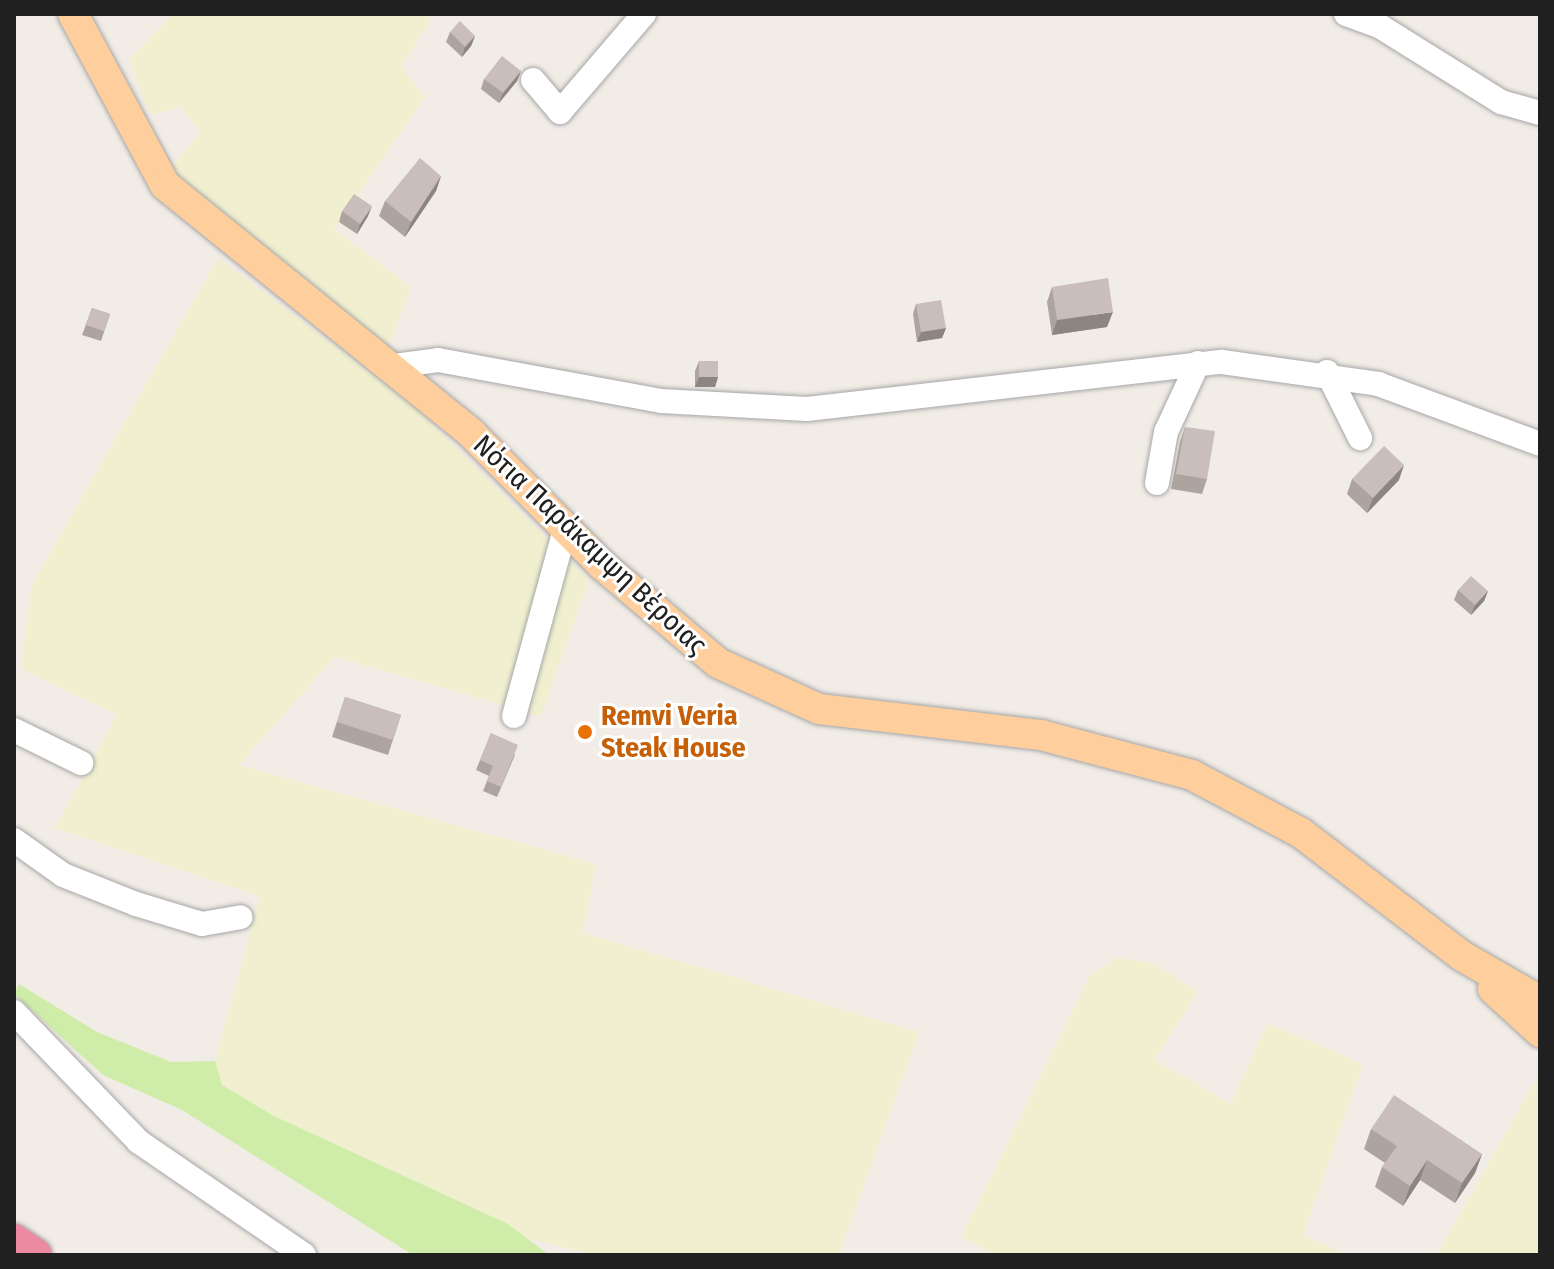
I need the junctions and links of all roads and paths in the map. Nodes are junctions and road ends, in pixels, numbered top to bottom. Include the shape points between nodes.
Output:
1 (73, 14) edge
2 (644, 14) edge
3 (1346, 14) edge
4 (533, 80) dead end
5 (1540, 113) edge
6 (1198, 363) junction
7 (387, 367) junction
8 (1327, 372) junction
9 (1360, 438) dead end
10 (1540, 444) edge
11 (1157, 483) dead end
12 (565, 529) junction
13 (514, 716) dead end
14 (14, 730) edge
15 (81, 763) dead end
16 (14, 840) edge
17 (240, 917) dead end
18 (1462, 956) junction
19 (1540, 1001) edge
20 (14, 1012) edge
21 (1540, 1032) edge
22 (14, 1241) edge
23 (35, 1255) edge
24 (304, 1255) edge

1 - 7 main road, Νότια Παράκαμψη Βέροιας via 165,185
2 - 4 street via 560,112
3 - 5 street via 1381,27 1501,102
6 - 7 street via 961,397 807,409 632,397 438,360
6 - 8 street
6 - 11 street via 1166,432
7 - 12 main road, Νότια Παράκαμψη Βέροιας via 471,433
8 - 9 street
8 - 10 street
12 - 13 street
12 - 18 main road, Νότια Παράκαμψη Βέροιας via 702,651 755,686 819,709 1041,735 1192,775 1301,833
14 - 15 street
16 - 17 street via 63,875 136,904 202,924
18 - 19 main road, Νότια Παράκαμψη Βέροιας
18 - 21 main road, Νότια Παράκαμψη Βέροιας
20 - 24 street via 139,1142
22 - 23 highway

